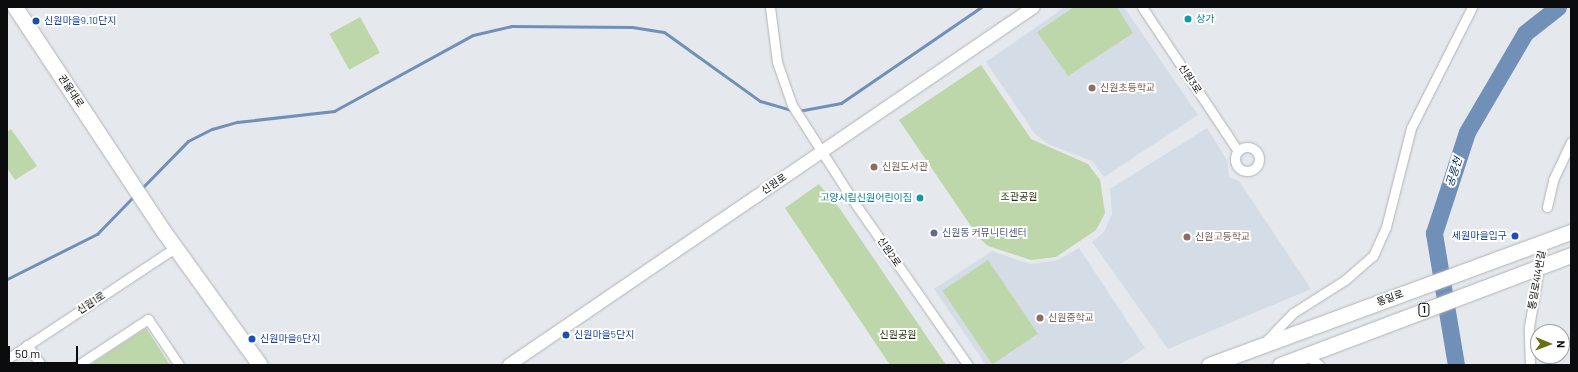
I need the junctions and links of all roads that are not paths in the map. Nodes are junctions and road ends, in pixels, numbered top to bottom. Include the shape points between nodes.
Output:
1 (15, 7) edge
2 (770, 7) edge
3 (1034, 7) edge
4 (1142, 7) edge
5 (1472, 7) edge
6 (1571, 142) edge
7 (1238, 151) dead end
8 (822, 154) junction
9 (1546, 207) dead end
10 (1571, 232) edge
11 (1543, 242) junction
12 (176, 247) junction
13 (1571, 255) edge
14 (1537, 268) junction
15 (1263, 344) junction
16 (27, 345) junction
17 (1306, 355) junction
18 (7, 359) edge
19 (513, 364) edge
20 (40, 365) edge
21 (78, 365) edge
22 (179, 365) edge
23 (260, 365) edge
24 (968, 365) edge
25 (1209, 365) edge
26 (1280, 365) edge
27 (1319, 365) edge
28 (1530, 365) edge

1 - 12 main road, 권율대로
2 - 8 street, 신원2로 via 783,86
3 - 8 street, 신원로
4 - 7 street, 신원3로
5 - 15 street via 1411,128 1386,227 1373,256 1345,280 1293,313
6 - 9 street via 1553,180
8 - 19 street, 신원로
8 - 24 street, 신원2로
10 - 11 main road, 통일로 / 1
11 - 14 street, 통일로414번길
11 - 15 main road, 통일로 / 1
12 - 16 street, 신원1로
12 - 23 main road
13 - 14 main road, 1
14 - 17 main road, 1
14 - 28 street, 통일로414번길 via 1529,327
15 - 25 main road, 통일로 / 1
16 - 18 street, 신원1로
16 - 20 street
17 - 26 main road, 1
17 - 27 street
21 - 22 street via 148,319

